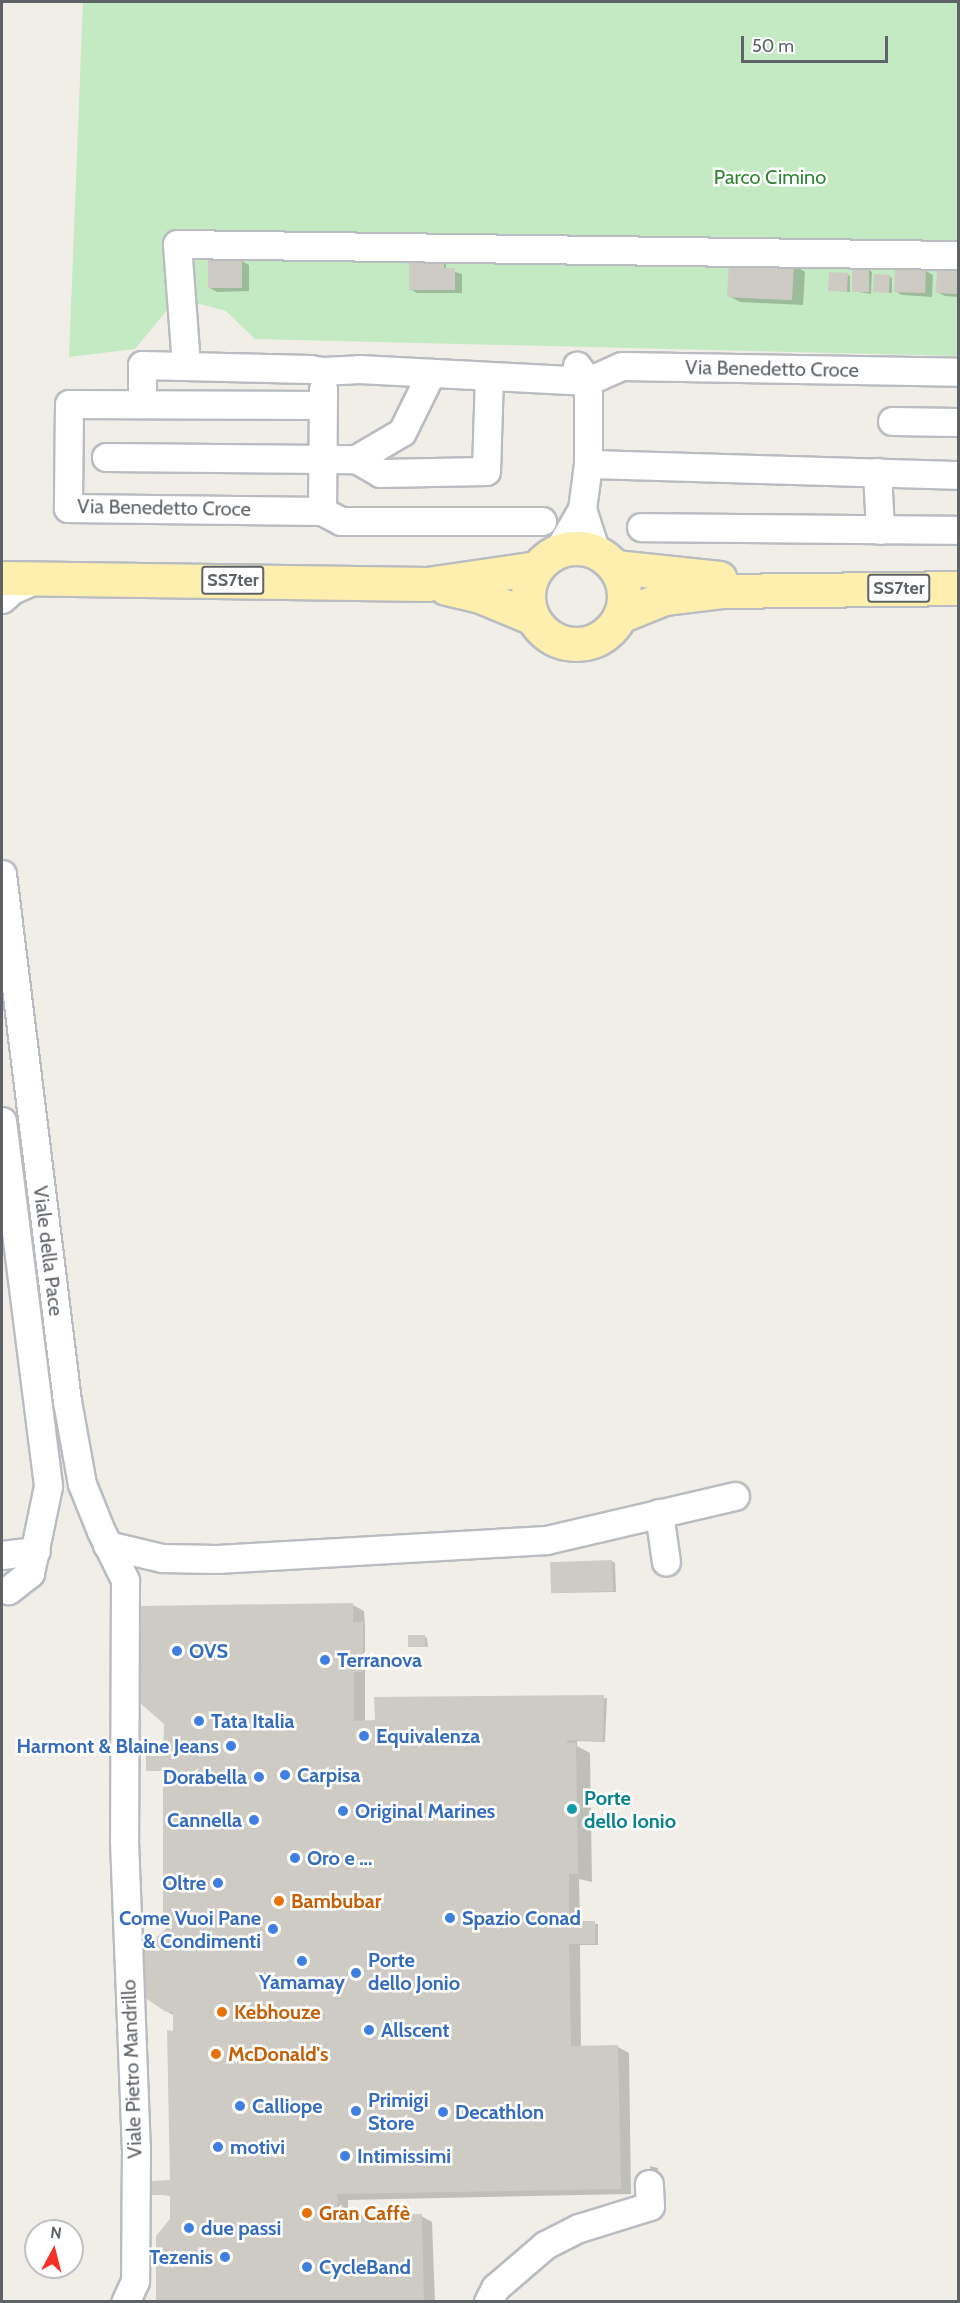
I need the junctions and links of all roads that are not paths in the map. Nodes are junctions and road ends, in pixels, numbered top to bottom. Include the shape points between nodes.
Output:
1 (958, 255) edge
2 (185, 351) junction
3 (142, 365) junction
4 (323, 371) junction
5 (958, 372) edge
6 (431, 373) junction
7 (489, 376) junction
8 (588, 381) junction
9 (141, 404) junction
10 (322, 405) junction
11 (892, 422) dead end
12 (958, 422) edge
13 (106, 457) dead end
14 (322, 459) junction
15 (356, 459) junction
16 (588, 464) junction
17 (877, 472) junction
18 (958, 475) edge
19 (582, 509) junction
20 (322, 511) junction
21 (542, 521) dead end
22 (641, 526) dead end
23 (880, 530) junction
24 (958, 530) edge
25 (547, 560) junction
26 (605, 560) junction
27 (2, 578) edge
28 (39, 578) junction
29 (427, 584) junction
30 (840, 588) junction
31 (958, 588) edge
32 (2, 599) edge
33 (620, 616) junction
34 (533, 618) junction
35 (2, 874) edge
36 (2, 1120) edge
37 (735, 1496) dead end
38 (659, 1513) junction
39 (107, 1545) junction
40 (36, 1551) junction
41 (2, 1555) edge
42 (666, 1562) dead end
43 (8, 1590) dead end
44 (125, 1618) joint
45 (649, 2184) dead end
46 (125, 2301) edge
47 (488, 2301) edge

1 - 2 street via 177,244
2 - 3 street via 143,351
2 - 8 street via 573,361
3 - 4 street
3 - 9 street
4 - 6 street
4 - 10 street
5 - 8 street, Via Benedetto Croce via 622,366
6 - 7 street
6 - 15 street via 402,432
7 - 8 street
7 - 15 street via 486,471 380,473
8 - 16 street
9 - 10 street, Via Benedetto Croce
9 - 20 street, Via Benedetto Croce via 69,404 68,508
10 - 14 street
11 - 12 street
13 - 14 street
14 - 15 street
14 - 20 street
16 - 17 street
16 - 19 street
17 - 18 street
17 - 23 street
19 - 25 street
19 - 26 street
20 - 21 street, Via Benedetto Croce via 341,521
22 - 23 street
23 - 24 street
25 - 26 main road via 583,548
25 - 29 main road
25 - 34 main road via 528,592
26 - 30 main road
26 - 33 main road via 624,591
27 - 28 main road, SS7ter
28 - 29 main road, SS7ter
28 - 32 street
29 - 34 main road via 480,596
30 - 31 main road, SS7ter
30 - 33 main road via 722,591 664,598
33 - 34 main road via 600,638 577,644 555,639
35 - 39 street, Viale della Pace via 67,1401 82,1484
36 - 40 street, Viale della Pace via 48,1486
37 - 38 street
38 - 39 street via 546,1540 217,1559 162,1558
38 - 42 street
39 - 44 street, Viale della Pace via 125,1580
40 - 41 street
40 - 43 street, Viale della Pace via 30,1572
44 - 46 street, Viale Pietro Mandrillo via 124,1840 136,2148 135,2281
45 - 47 street via 650,2206 579,2228 545,2245 495,2288

